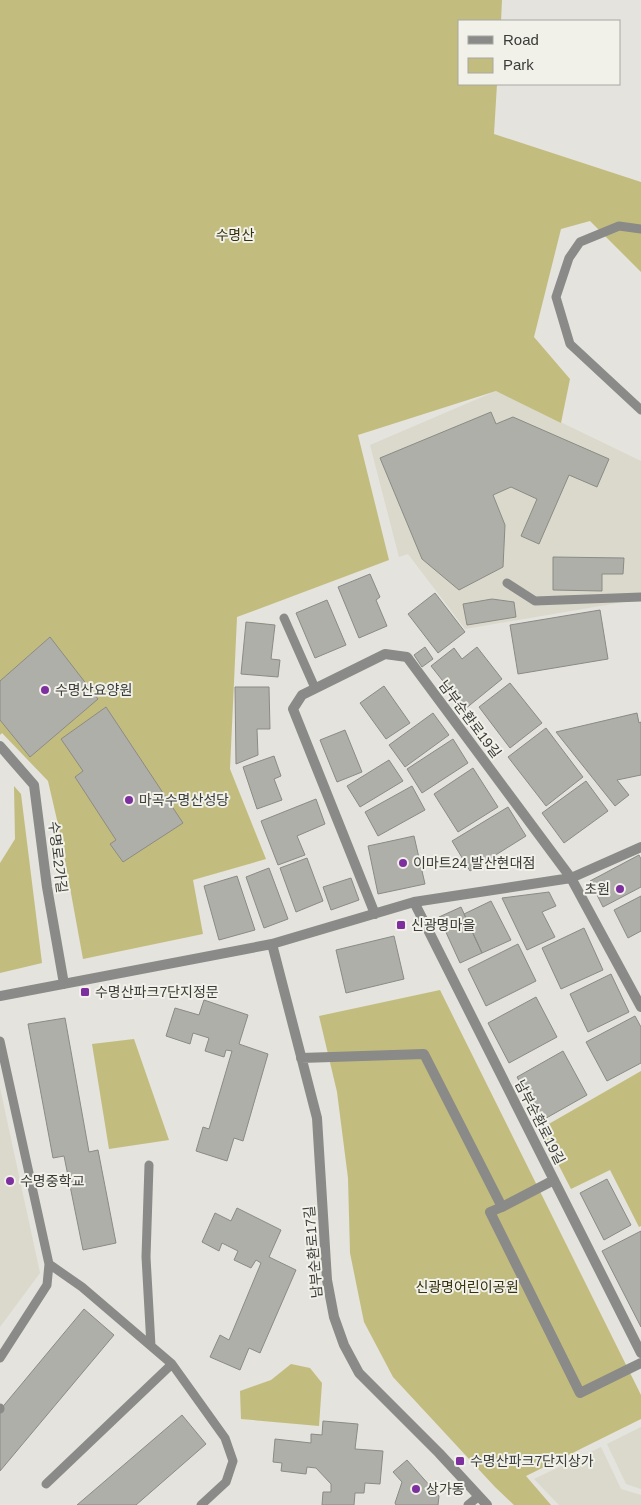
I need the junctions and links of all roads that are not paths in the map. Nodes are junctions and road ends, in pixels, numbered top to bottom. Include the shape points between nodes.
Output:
1 (641, 230) edge
2 (641, 410) edge
3 (507, 583) dead end
4 (641, 597) edge
5 (284, 618) dead end
6 (315, 688) junction
7 (0, 746) edge
8 (641, 846) edge
9 (571, 878) junction
10 (414, 902) junction
11 (375, 914) junction
12 (272, 944) junction
13 (64, 984) junction
14 (0, 996) edge
15 (641, 1007) edge
16 (0, 1041) edge
17 (302, 1058) junction
18 (149, 1165) dead end
19 (554, 1180) junction
20 (502, 1207) junction
21 (49, 1264) junction
22 (151, 1346) junction
23 (641, 1354) edge
24 (0, 1358) edge
25 (641, 1363) edge
26 (172, 1364) junction
27 (46, 1484) dead end
28 (479, 1496) junction
29 (201, 1505) edge
30 (468, 1505) edge
31 (487, 1505) edge

1 - 2 lane via 619,226 580,242 569,258 556,297 570,344
3 - 4 lane via 535,601
5 - 6 lane
6 - 9 street, 남부순환로19길 via 385,654 407,657
6 - 11 street, 남부순환로19길 via 302,695 293,709
7 - 13 street, 수명로2가길 via 34,785
8 - 9 street
9 - 10 street
9 - 15 street, 남부순환로19길
10 - 11 street
10 - 19 street, 남부순환로19길
11 - 12 street
12 - 13 street
12 - 17 street, 남부순환로17길
13 - 14 street
16 - 21 lane
17 - 20 street via 424,1054
17 - 28 street, 남부순환로17길 via 317,1118 327,1280 334,1317 344,1345 359,1374
18 - 22 lane via 146,1257
19 - 20 street
19 - 23 street, 남부순환로19길
20 - 25 street via 490,1212 580,1394
21 - 22 lane via 82,1287
21 - 24 lane via 47,1285
22 - 26 lane
26 - 27 lane
26 - 29 lane via 225,1438 233,1461 226,1482
28 - 30 lane
28 - 31 street, 남부순환로17길

